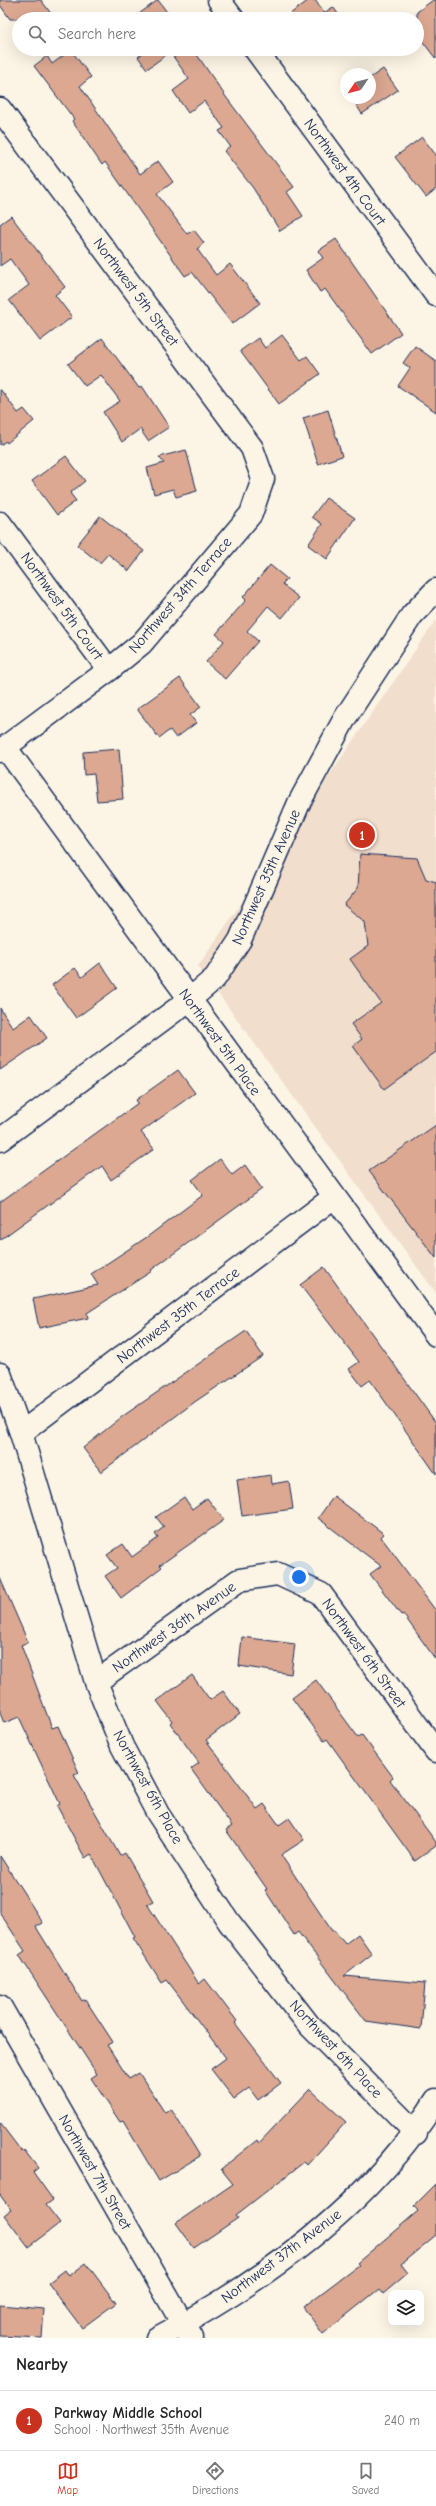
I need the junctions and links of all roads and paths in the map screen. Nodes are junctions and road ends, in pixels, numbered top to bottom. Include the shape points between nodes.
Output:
1 (219, 0) edge
2 (228, 12) edge
3 (260, 56) edge
4 (0, 109) edge
5 (436, 295) edge
6 (263, 480) joint
7 (0, 523) edge
8 (436, 590) edge
9 (109, 670) junction
10 (3, 749) edge
11 (188, 1000) junction
12 (0, 1140) edge
13 (334, 1197) junction
14 (436, 1335) edge
15 (0, 1374) edge
16 (21, 1432) junction
17 (278, 1574) joint
18 (96, 1682) junction
19 (436, 1751) edge
20 (0, 2006) edge
21 (436, 2100) edge
22 (416, 2133) junction
23 (187, 2331) edge
24 (157, 2338) edge

1 - 2 street
3 - 5 street, Northwest 4th Court
4 - 6 street, Northwest 5th Street via 252,448
6 - 9 street, Northwest 34th Terrace via 251,514 142,643
7 - 9 street, Northwest 5th Court
8 - 11 street, Northwest 35th Avenue via 412,615 345,718 299,803 240,940 215,978
9 - 10 street, Northwest 34th Terrace
10 - 11 street, Northwest 5th Place
11 - 12 street, Northwest 35th Avenue
11 - 13 street, Northwest 5th Place
13 - 14 street, Northwest 5th Place
13 - 16 street, Northwest 35th Terrace
15 - 16 street, Northwest 6th Place
16 - 18 street, Northwest 6th Place
17 - 18 street, Northwest 36th Avenue via 239,1580
17 - 19 street, Northwest 6th Street via 321,1594
18 - 22 street, Northwest 6th Place via 122,1746 158,1814 229,1922 309,2025
20 - 23 street, Northwest 7th Street
21 - 22 street, Northwest 37th Avenue
22 - 23 street, Northwest 37th Avenue via 374,2182 325,2226
23 - 24 street, Northwest 37th Avenue

